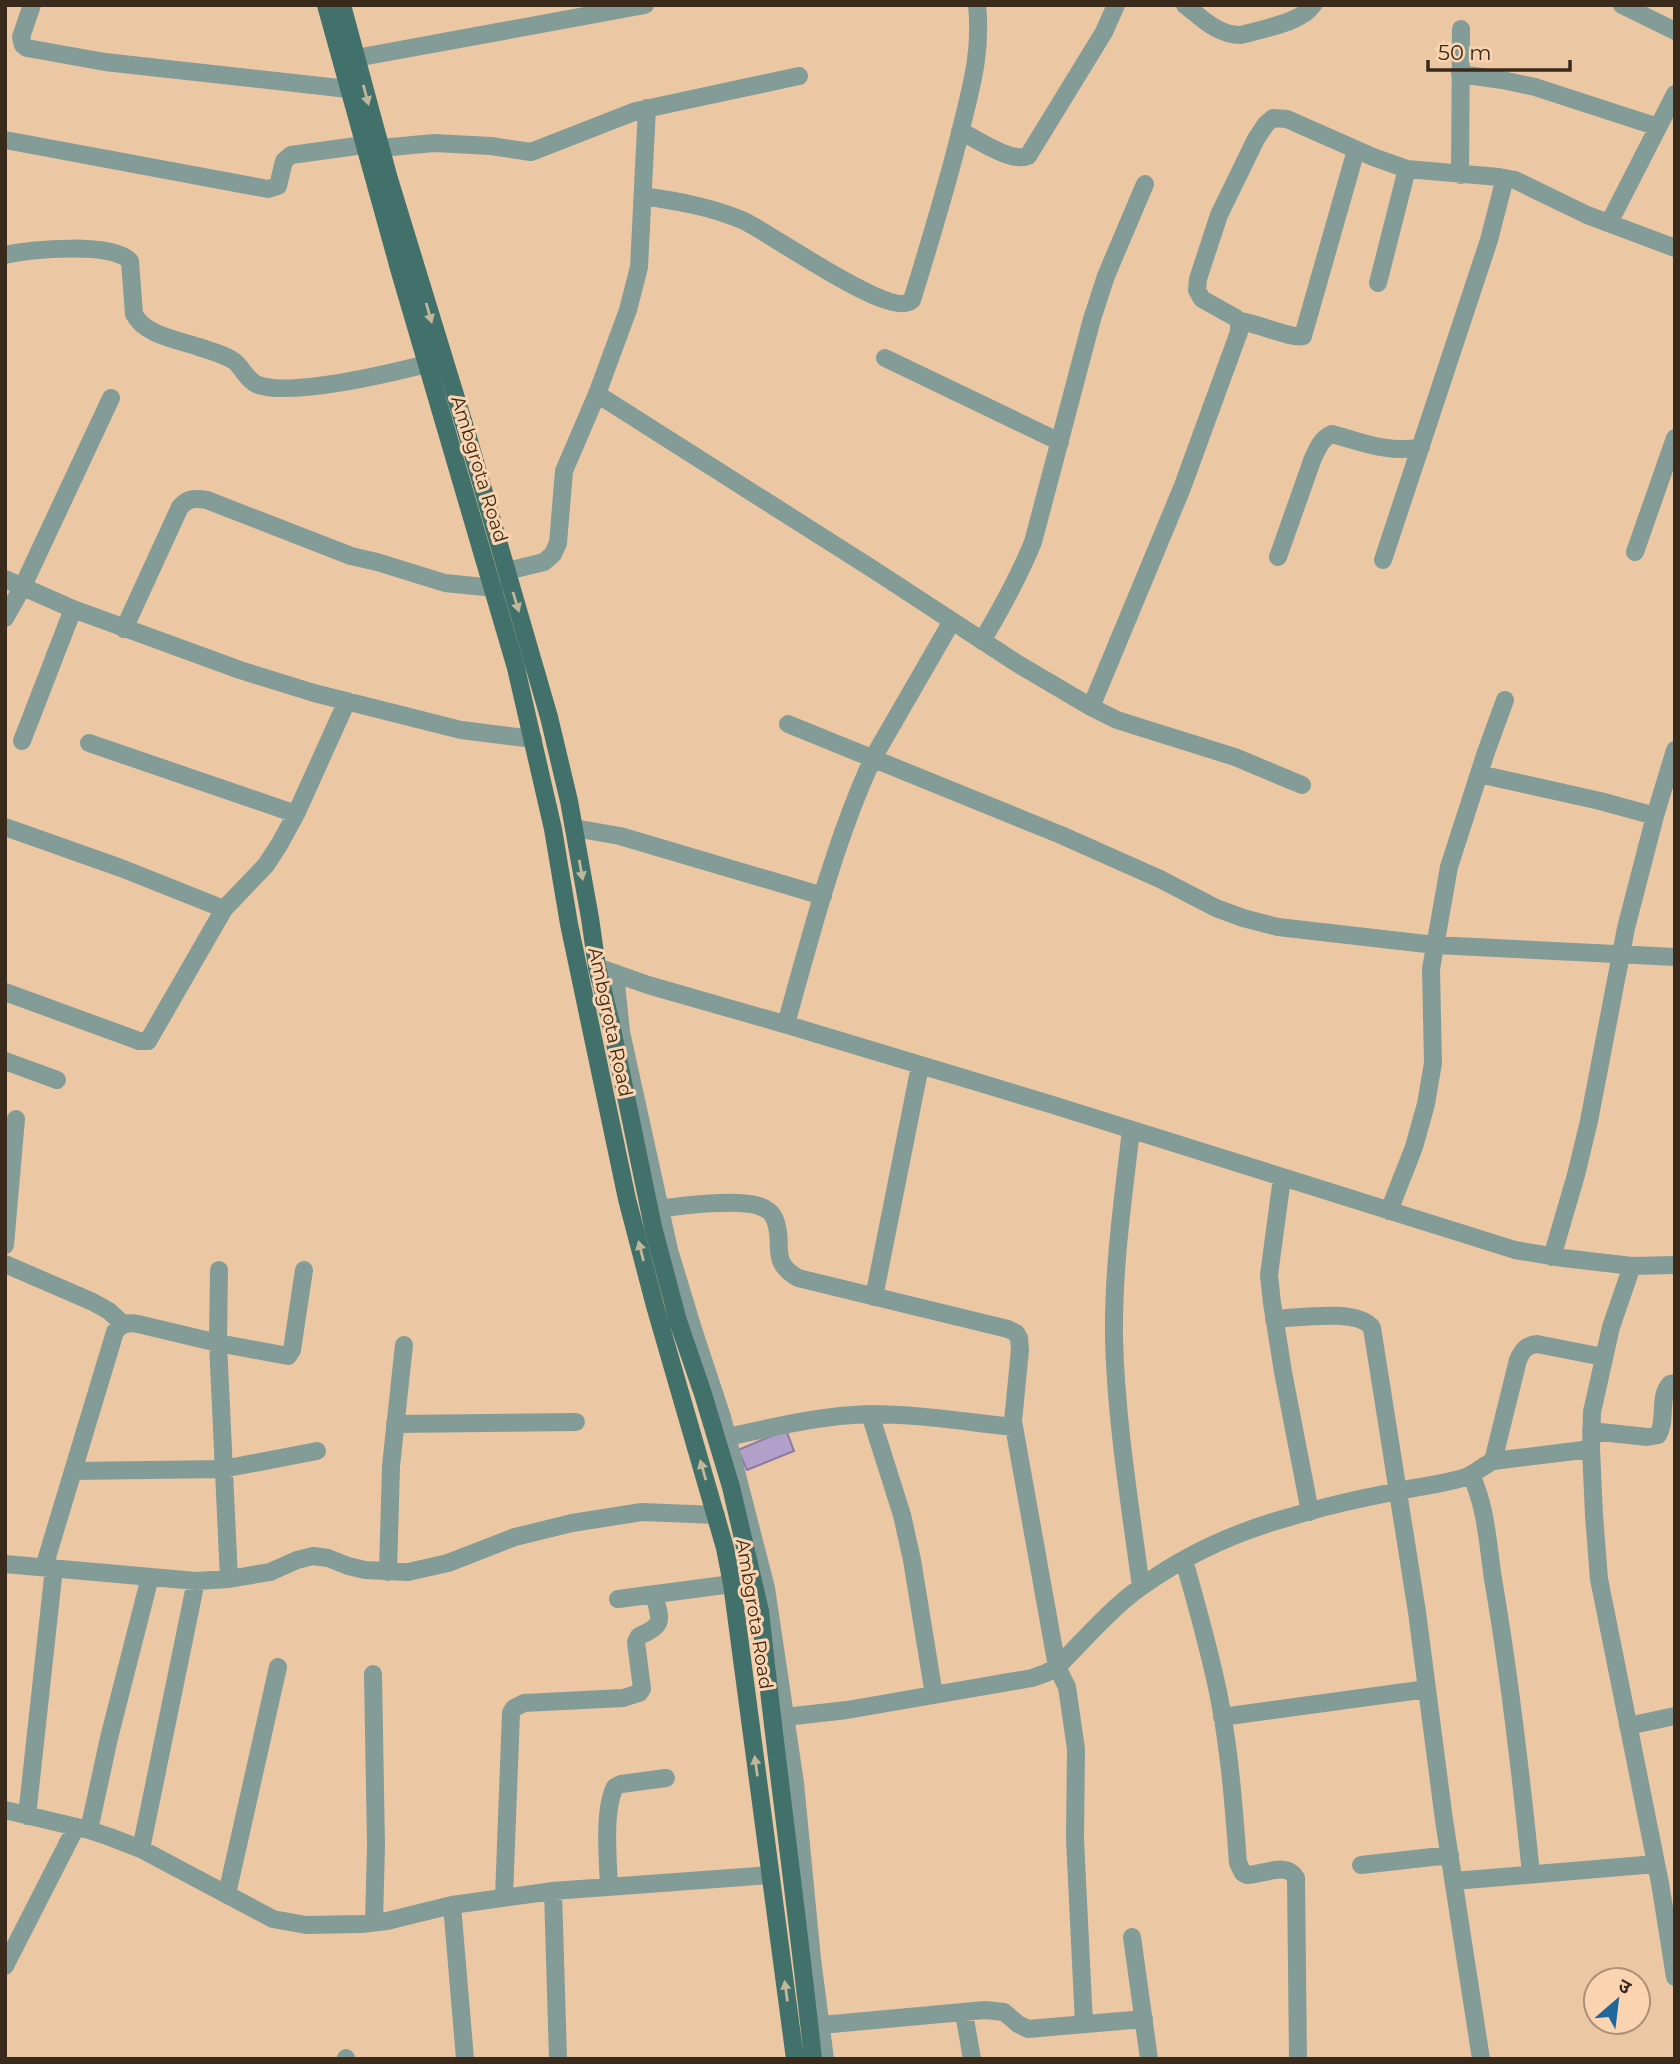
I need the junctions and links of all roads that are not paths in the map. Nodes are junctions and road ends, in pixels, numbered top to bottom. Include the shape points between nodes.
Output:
1 (32, 5) edge
2 (326, 5) edge
3 (342, 5) edge
4 (645, 5) edge
5 (977, 5) edge
6 (1116, 5) edge
7 (1185, 5) edge
8 (1313, 5) edge
9 (1622, 5) edge
10 (1461, 29) dead end
11 (1675, 32) edge
12 (356, 58) junction
13 (1461, 74) junction
14 (799, 76) dead end
15 (348, 89) junction
16 (1675, 94) edge
17 (647, 108) junction
18 (1658, 127) junction
19 (960, 131) junction
20 (5, 140) edge
21 (372, 146) junction
22 (1356, 150) junction
23 (1407, 169) junction
24 (1460, 174) junction
25 (1505, 178) junction
26 (1145, 184) dead end
27 (643, 196) junction
28 (1609, 223) junction
29 (1675, 248) edge
30 (5, 256) edge
31 (1378, 283) dead end
32 (1239, 321) junction
33 (886, 358) dead end
34 (427, 364) junction
35 (597, 394) junction
36 (111, 398) dead end
37 (1675, 438) edge
38 (1060, 442) junction
39 (1421, 447) junction
40 (1636, 552) dead end
41 (1278, 557) dead end
42 (1383, 560) dead end
43 (507, 571) junction
44 (5, 579) edge
45 (23, 586) junction
46 (494, 588) junction
47 (73, 609) junction
48 (5, 618) edge
49 (952, 621) junction
50 (124, 629) junction
51 (982, 641) junction
52 (1505, 700) dead end
53 (347, 701) junction
54 (1091, 707) junction
55 (788, 724) dead end
56 (533, 739) junction
57 (22, 741) dead end
58 (89, 743) dead end
59 (1675, 750) edge
60 (873, 758) junction
61 (1479, 774) junction
62 (1302, 785) dead end
63 (296, 814) junction
64 (1655, 816) junction
65 (5, 827) edge
66 (574, 828) junction
67 (823, 896) junction
68 (224, 909) junction
69 (1435, 944) junction
70 (1621, 954) junction
71 (1675, 957) edge
72 (597, 967) junction
73 (615, 973) junction
74 (5, 992) edge
75 (786, 1024) junction
76 (5, 1061) edge
77 (920, 1066) junction
78 (57, 1080) dead end
79 (16, 1119) dead end
80 (1131, 1130) junction
81 (1282, 1178) junction
82 (660, 1209) junction
83 (1389, 1211) junction
84 (5, 1245) edge
85 (1552, 1256) junction
86 (5, 1264) edge
87 (1675, 1265) edge
88 (1632, 1266) junction
89 (219, 1270) dead end
90 (303, 1270) dead end
91 (874, 1297) junction
92 (1274, 1319) junction
93 (123, 1324) junction
94 (218, 1343) junction
95 (404, 1345) dead end
96 (1603, 1357) junction
97 (1675, 1383) edge
98 (870, 1415) junction
99 (576, 1422) dead end
100 (396, 1424) junction
101 (1014, 1427) junction
102 (728, 1437) junction
103 (1591, 1440) junction
104 (317, 1451) dead end
105 (1493, 1461) junction
106 (223, 1469) junction
107 (73, 1471) junction
108 (1471, 1475) junction
109 (1398, 1491) junction
110 (1310, 1512) junction
111 (716, 1516) junction
112 (1185, 1560) junction
113 (5, 1564) edge
114 (49, 1568) junction
115 (388, 1572) junction
116 (150, 1577) junction
117 (229, 1579) junction
118 (196, 1581) junction
119 (732, 1584) junction
120 (1141, 1587) junction
121 (654, 1594) junction
122 (618, 1599) dead end
123 (278, 1667) dead end
124 (1057, 1667) junction
125 (373, 1674) dead end
126 (1427, 1689) junction
127 (934, 1695) junction
128 (1675, 1716) edge
129 (785, 1717) junction
130 (1222, 1717) junction
131 (1628, 1726) junction
132 (666, 1778) dead end
133 (5, 1810) edge
134 (27, 1816) junction
135 (83, 1828) junction
136 (141, 1849) junction
137 (1450, 1856) junction
138 (1656, 1864) junction
139 (1361, 1865) dead end
140 (1531, 1874) junction
141 (770, 1875) junction
142 (1454, 1881) junction
143 (1667, 1883) edge
144 (609, 1887) junction
145 (553, 1891) junction
146 (227, 1894) junction
147 (504, 1897) junction
148 (452, 1905) junction
149 (374, 1922) junction
150 (1132, 1937) dead end
151 (5, 1966) edge
152 (1675, 1977) edge
153 (964, 2013) junction
154 (1144, 2019) junction
155 (1084, 2024) junction
156 (821, 2025) junction
157 (465, 2059) edge
158 (558, 2059) edge
159 (795, 2059) edge
160 (813, 2059) edge
161 (825, 2059) edge
162 (972, 2059) edge
163 (1149, 2059) edge
164 (1298, 2059) edge
165 (1481, 2059) edge

1 - 15 street via 21,37 27,48 105,62
2 - 15 main road, Ambgrota Road
3 - 12 main road
4 - 12 street
5 - 19 street via 977,62
6 - 19 street via 1028,156 1009,156
7 - 8 street via 1217,30 1232,35 1294,19
9 - 11 street
10 - 13 street
12 -> 21 main road
13 - 18 street via 1535,87
13 - 24 street
14 - 17 street
15 - 21 main road, Ambgrota Road
16 - 18 street
17 - 21 street via 531,152 491,146
17 - 27 street
18 - 28 street
19 - 27 street via 943,201 908,304 888,302 831,274 778,239 717,210
20 - 21 street via 268,189 278,186 290,155
21 - 34 main road, Ambgrota Road
21 -> 43 main road
22 - 23 street
22 - 32 street via 1303,337
22 - 32 street via 1280,117 1273,118 1261,132 1219,215 1198,279 1202,299
23 - 24 street
23 - 31 street
24 - 25 street
25 - 28 street
25 - 39 street
26 - 38 street via 1103,286
27 - 35 street via 634,289
28 - 29 street
30 - 34 street via 102,249 123,255 130,261 137,321 152,331 234,361 258,385 319,385
32 - 54 street via 1240,332 1182,488
33 - 38 street
34 - 46 main road, Ambgrota Road
35 - 43 street via 564,471 556,549 544,562
35 - 49 street
36 - 45 street
37 - 40 street
38 - 51 street via 1033,542
39 - 41 street via 1392,449 1332,434 1326,437 1313,458
39 - 42 street
43 -> 66 main road via 549,717
44 - 45 street
45 - 47 street
45 - 48 street
46 - 50 street via 432,580 321,546 207,500 191,499 180,508
46 - 56 main road, Ambgrota Road
47 - 50 street
47 - 57 street
49 - 51 street
49 - 60 street
50 - 53 street
51 - 54 street
52 - 61 street
53 - 56 street via 461,730
53 - 63 street
54 - 62 street
55 - 60 street
111 -> 56 main road, Ambgrota Road via 627,1199
58 - 63 street
59 - 64 street
60 - 67 street
60 - 69 street via 1061,835 1243,918 1278,927
61 - 64 street
61 - 69 street via 1449,867
63 - 68 street via 266,865
64 - 70 street
65 - 68 street
66 - 67 street via 620,836
66 -> 72 main road
67 - 75 street
68 - 74 street via 148,1041
69 - 70 street
69 - 83 street via 1433,1063 1426,1104
70 - 71 street
70 - 85 street via 1589,1121
72 - 73 street
72 - 160 main road via 653,1227 731,1487 757,1596
73 - 75 street
73 - 82 street via 621,1032
75 - 77 street
76 - 78 street
77 - 80 street
77 - 91 street
79 - 84 street
80 - 81 street
80 - 120 street via 1116,1260 1114,1338
81 - 83 street
81 - 92 street via 1270,1265
82 - 91 street via 760,1206 774,1216 778,1252 789,1273
82 - 102 street
83 - 85 street via 1515,1250
85 - 88 street
86 - 93 street via 93,1302
87 - 88 street
88 - 96 street
89 - 94 street
90 - 94 street via 288,1356
91 - 101 street via 1016,1334 1020,1343
92 - 109 street via 1350,1316 1368,1323 1374,1336
92 - 110 street
93 - 94 street
93 - 107 street via 115,1332
94 - 106 street
95 - 100 street
96 - 103 street
96 - 105 street via 1536,1344 1525,1348
97 - 103 street via 1665,1390 1658,1435
98 - 101 street
98 - 102 street
98 - 127 street via 902,1515
99 - 100 street
100 - 115 street
101 - 124 street
102 - 129 street via 766,1588
103 - 105 street
103 - 131 street via 1599,1579
104 - 106 street
105 - 108 street
106 - 107 street
106 - 117 street
107 - 114 street
108 - 109 street
108 - 140 street via 1480,1499 1498,1607
109 - 110 street
109 - 126 street
110 - 112 street via 1216,1544
111 - 115 street via 657,1512 572,1523 515,1537 431,1567
111 - 119 main road, Ambgrota Road
112 - 120 street
112 - 130 street
113 - 114 street
114 - 116 street
114 - 134 street
115 - 117 street via 313,1556 270,1572
116 - 118 street
116 - 135 street
117 - 118 street
118 - 136 street
119 - 121 street
141 -> 119 main road, Ambgrota Road
120 - 124 street
121 - 122 street
121 - 147 street via 658,1625 636,1642 639,1693 623,1698 524,1703 511,1713
123 - 146 street
124 - 127 street via 1032,1678
124 - 155 street via 1067,1687 1076,1749 1075,1839
125 - 149 street
126 - 130 street
126 - 137 street
127 - 129 street
128 - 131 street
129 - 156 street
130 - 164 street via 1239,1868 1247,1875 1286,1869 1296,1878
131 - 138 street
132 - 144 street via 615,1787 610,1803
133 - 134 street
134 - 135 street
135 - 136 street
135 - 151 street
136 - 146 street
137 - 139 street
137 - 142 street
138 - 140 street
138 - 143 street
140 - 142 street
141 - 144 street
159 -> 141 main road, Ambgrota Road
142 - 165 street
143 - 152 street
144 - 145 street
145 - 147 street
145 - 158 street
146 - 149 street via 288,1923
147 - 148 street
148 - 149 street
148 - 157 street
150 - 154 street
153 - 155 street via 1004,2012 1028,2029
153 - 156 street
153 - 162 street
154 - 155 street
154 - 163 street
156 - 161 street

